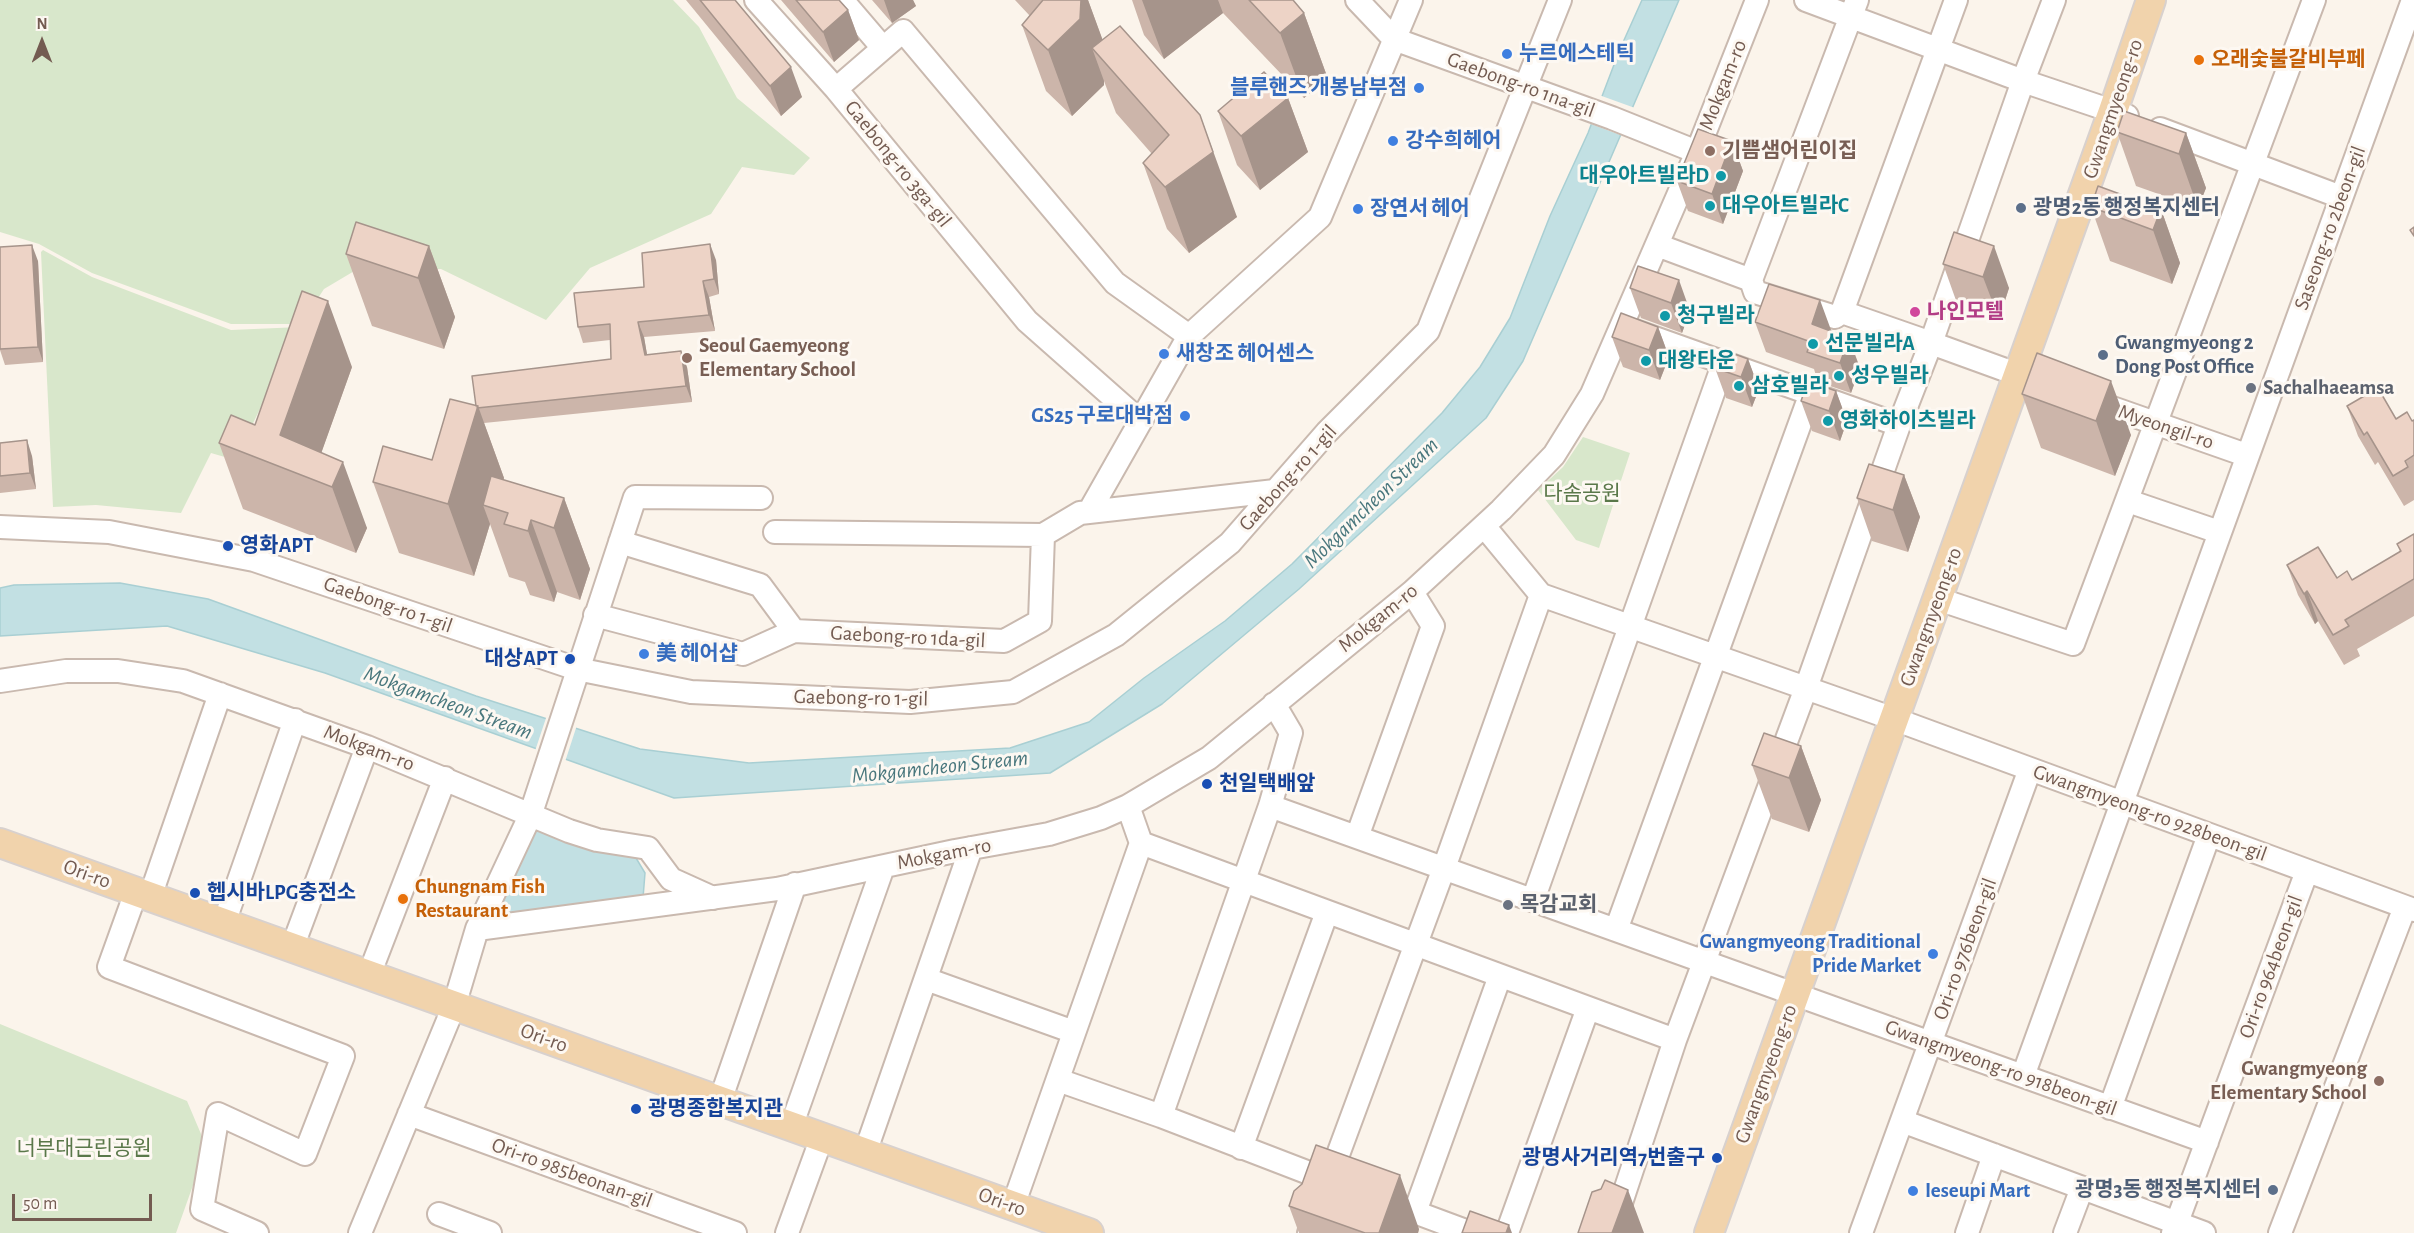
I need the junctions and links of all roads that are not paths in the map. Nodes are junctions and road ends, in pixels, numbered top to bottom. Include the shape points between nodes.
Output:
1 (756, 0) edge
2 (842, 0) edge
3 (1357, 0) edge
4 (1411, 0) edge
5 (1560, 0) edge
6 (1757, 0) edge
7 (1806, 0) edge
8 (1956, 0) edge
9 (2054, 0) edge
10 (2151, 0) edge
11 (2314, 0) edge
12 (2414, 0) edge
13 (1854, 8) edge
14 (1394, 39) junction
15 (883, 48) junction
16 (1937, 49) junction
17 (2023, 81) junction
18 (836, 88) junction
19 (1534, 89) junction
20 (2114, 111) junction
21 (1689, 149) junction
22 (2252, 163) junction
23 (2341, 197) junction
24 (1657, 245) junction
25 (1751, 280) junction
26 (1842, 312) junction
27 (1623, 326) junction
28 (1188, 336) junction
29 (1930, 343) junction
30 (1724, 362) junction
31 (2018, 375) junction
32 (2050, 386) edge
33 (1811, 393) junction
34 (2072, 394) edge
35 (1140, 421) junction
36 (1899, 425) junction
37 (2157, 425) junction
38 (2246, 455) junction
39 (1275, 491) junction
40 (761, 498) dead end
41 (2128, 501) junction
42 (1089, 512) junction
43 (1484, 525) junction
44 (0, 527) edge
45 (775, 532) dead end
46 (2219, 532) junction
47 (1043, 535) junction
48 (620, 542) junction
49 (1412, 592) junction
50 (1541, 595) junction
51 (1938, 598) junction
52 (595, 615) junction
53 (1631, 627) junction
54 (794, 632) junction
55 (1716, 657) junction
56 (576, 674) junction
57 (0, 681) edge
58 (1806, 688) junction
59 (220, 694) junction
60 (1274, 704) junction
61 (1894, 719) junction
62 (295, 720) junction
63 (367, 747) junction
64 (2030, 769) junction
65 (445, 778) junction
66 (2121, 802) junction
67 (1128, 806) junction
68 (1270, 806) junction
69 (532, 809) junction
70 (2208, 835) junction
71 (1357, 837) junction
72 (0, 843) edge
73 (1141, 843) junction
74 (971, 848) junction
75 (883, 867) junction
76 (1444, 868) junction
77 (2307, 871) junction
78 (1243, 881) junction
79 (795, 884) junction
80 (143, 894) junction
81 (713, 898) junction
82 (1533, 900) junction
83 (2410, 909) edge
84 (1327, 912) junction
85 (224, 923) junction
86 (477, 929) junction
87 (1616, 930) junction
88 (1416, 945) junction
89 (292, 948) junction
90 (1704, 961) junction
91 (369, 975) junction
92 (1500, 976) junction
93 (926, 979) junction
94 (1795, 993) junction
95 (454, 1006) junction
96 (1588, 1008) junction
97 (1074, 1032) junction
98 (1675, 1041) junction
99 (1930, 1043) junction
100 (2023, 1076) junction
101 (1058, 1080) junction
102 (720, 1101) junction
103 (2110, 1108) junction
104 (409, 1114) junction
105 (1161, 1116) junction
106 (1902, 1121) junction
107 (792, 1126) junction
108 (822, 1137) junction
109 (2206, 1142) junction
110 (1241, 1148) junction
111 (865, 1153) junction
112 (1994, 1155) junction
113 (1328, 1180) junction
114 (2082, 1188) junction
115 (1013, 1206) junction
116 (1415, 1212) junction
117 (439, 1214) dead end
118 (2175, 1228) edge
119 (257, 1233) edge
120 (360, 1233) edge
121 (490, 1233) edge
122 (735, 1233) edge
123 (787, 1233) edge
124 (1089, 1233) edge
125 (1309, 1233) edge
126 (1471, 1233) edge
127 (1507, 1233) edge
128 (1611, 1233) edge
129 (1709, 1233) edge
130 (1861, 1233) edge
131 (1967, 1233) edge
132 (2065, 1233) edge
133 (2204, 1233) edge
134 (2280, 1233) edge

1 - 18 street
2 - 15 street
3 - 14 street, Gaebong-ro 1na-gil
4 - 14 street
5 - 19 street, Gaebong-ro 1-gil
6 - 21 street, Mokgam-ro
7 - 13 street
8 - 16 street
9 - 17 street
10 - 20 main road, Gwangmyeong-ro
11 - 22 street
12 - 23 street, Saseong-ro 2beon-gil
13 - 16 street
13 - 25 street
14 - 19 street, Gaebong-ro 1na-gil
14 - 28 street via 1320,217
15 - 18 street, Gaebong-ro 3ga-gil
15 - 28 street, Gaebong-ro 3ga-gil via 903,31 1115,283
16 - 17 street
16 - 26 street
17 - 20 street
17 - 29 street
18 - 35 street, Gaebong-ro 3ga-gil via 1027,321
19 - 21 street, Gaebong-ro 1na-gil
19 - 39 street, Gaebong-ro 1-gil via 1428,331 1327,432
20 - 22 street
20 - 31 main road, Gwangmyeong-ro
21 - 24 street, Mokgam-ro
22 - 23 street
22 - 37 street
23 - 38 street, Saseong-ro 2beon-gil
24 - 25 street
24 - 27 street, Mokgam-ro
25 - 26 street via 1755,292 1835,317
26 - 29 street
27 - 30 street
27 - 43 street, Mokgam-ro via 1592,394 1554,455
28 - 35 street
29 - 31 street
29 - 36 street
30 - 33 street
30 - 53 street
31 - 32 street
31 - 51 main road, Gwangmyeong-ro
33 - 36 street
33 - 55 street
34 - 37 street, Myeongil-ro
35 - 42 street
36 - 58 street
37 - 38 street, Myeongil-ro
37 - 41 street
38 - 46 street, Saseong-ro 2beon-gil
39 - 42 street
39 - 56 street, Gaebong-ro 1-gil via 1230,543 1116,635 1013,692 910,702 690,692
40 - 48 street via 635,497
41 - 46 street
41 - 51 street via 2073,645
42 - 47 street via 1080,513
43 - 49 street, Mokgam-ro
43 - 50 street
44 - 56 street, Gaebong-ro 1-gil via 109,532 254,560
45 - 47 street
46 - 66 street, Saseong-ro 2beon-gil
47 - 54 street, Gaebong-ro 1da-gil via 1040,621 1004,641
48 - 52 street
48 - 54 street via 760,585
49 - 60 street, Mokgam-ro
49 - 71 street via 1432,626
50 - 53 street, Gwangmyeong-ro 928beon-gil
50 - 76 street
51 - 61 main road, Gwangmyeong-ro
52 - 54 street via 743,654
52 - 56 street
53 - 55 street, Gwangmyeong-ro 928beon-gil
53 - 82 street
55 - 58 street, Gwangmyeong-ro 928beon-gil
55 - 87 street
56 - 69 street
57 - 59 street, Mokgam-ro via 66,671 118,671 183,681
58 - 61 street, Gwangmyeong-ro 928beon-gil
58 - 90 street
59 - 62 street, Mokgam-ro
59 - 80 street
60 - 67 street, Mokgam-ro via 1209,758
60 - 68 street via 1291,733
61 - 64 street, Gwangmyeong-ro 928beon-gil
61 - 94 main road, Gwangmyeong-ro
62 - 63 street, Mokgam-ro
62 - 85 street
63 - 65 street, Mokgam-ro
63 - 89 street
64 - 66 street, Gwangmyeong-ro 928beon-gil
64 - 99 street, Ori-ro 976beon-gil
65 - 69 street, Mokgam-ro
65 - 91 street
66 - 70 street, Gwangmyeong-ro 928beon-gil
66 - 100 street, Saseong-ro 2beon-gil
67 - 73 street
67 - 74 street, Mokgam-ro via 1049,834
68 - 71 street, Gwangmyeong-ro 918beon-gil
68 - 78 street
69 - 81 street, Mokgam-ro via 597,840 648,848 671,879
69 - 86 street
70 - 77 street, Gwangmyeong-ro 928beon-gil
70 - 103 street
71 - 76 street, Gwangmyeong-ro 918beon-gil
72 - 80 main road, Ori-ro
73 - 78 street
73 - 97 street
74 - 75 street, Mokgam-ro
74 - 93 street
75 - 79 street, Mokgam-ro
75 - 107 street
76 - 82 street, Gwangmyeong-ro 918beon-gil
76 - 88 street
77 - 83 street, Gwangmyeong-ro 928beon-gil
77 - 109 street, Ori-ro 964beon-gil
78 - 84 street
78 - 105 street
79 - 81 street, Mokgam-ro
79 - 102 street
80 - 85 main road, Ori-ro
80 - 119 street via 109,968 344,1056 305,1154 218,1114 202,1209
81 - 86 street, Mokgam-ro
82 - 87 street, Gwangmyeong-ro 918beon-gil
83 - 134 street, Gwangmyeong-ro 928beon-gil
84 - 88 street
84 - 110 street
85 - 89 main road, Ori-ro
86 - 95 street
87 - 90 street, Gwangmyeong-ro 918beon-gil
88 - 92 street
88 - 113 street
89 - 91 main road, Ori-ro
90 - 94 street, Gwangmyeong-ro 918beon-gil
90 - 98 street
91 - 95 main road, Ori-ro
92 - 96 street
92 - 116 street
93 - 97 street
93 - 111 street
94 - 99 street, Gwangmyeong-ro 918beon-gil
94 - 129 main road, Gwangmyeong-ro
95 - 102 main road, Ori-ro
95 - 104 street
96 - 98 street
96 - 127 street
97 - 101 street
98 - 128 street
99 - 100 street, Gwangmyeong-ro 918beon-gil
99 - 106 street, Ori-ro 976beon-gil
100 - 103 street, Gwangmyeong-ro 918beon-gil
101 - 105 street
101 - 115 street
102 - 107 main road, Ori-ro
103 - 109 street, Gwangmyeong-ro 918beon-gil
104 - 120 street
104 - 122 street, Ori-ro 985beonan-gil
105 - 110 street
106 - 112 street
106 - 130 street, Ori-ro 976beon-gil
107 - 108 main road, Ori-ro
108 - 111 main road, Ori-ro
108 - 123 street
109 - 118 street, Ori-ro 964beon-gil
110 - 113 street
111 - 115 main road, Ori-ro
112 - 114 street
112 - 131 street
113 - 116 street
113 - 125 street
114 - 118 street
114 - 132 street
115 - 124 main road, Ori-ro
116 - 126 street
117 - 121 street
118 - 133 street

